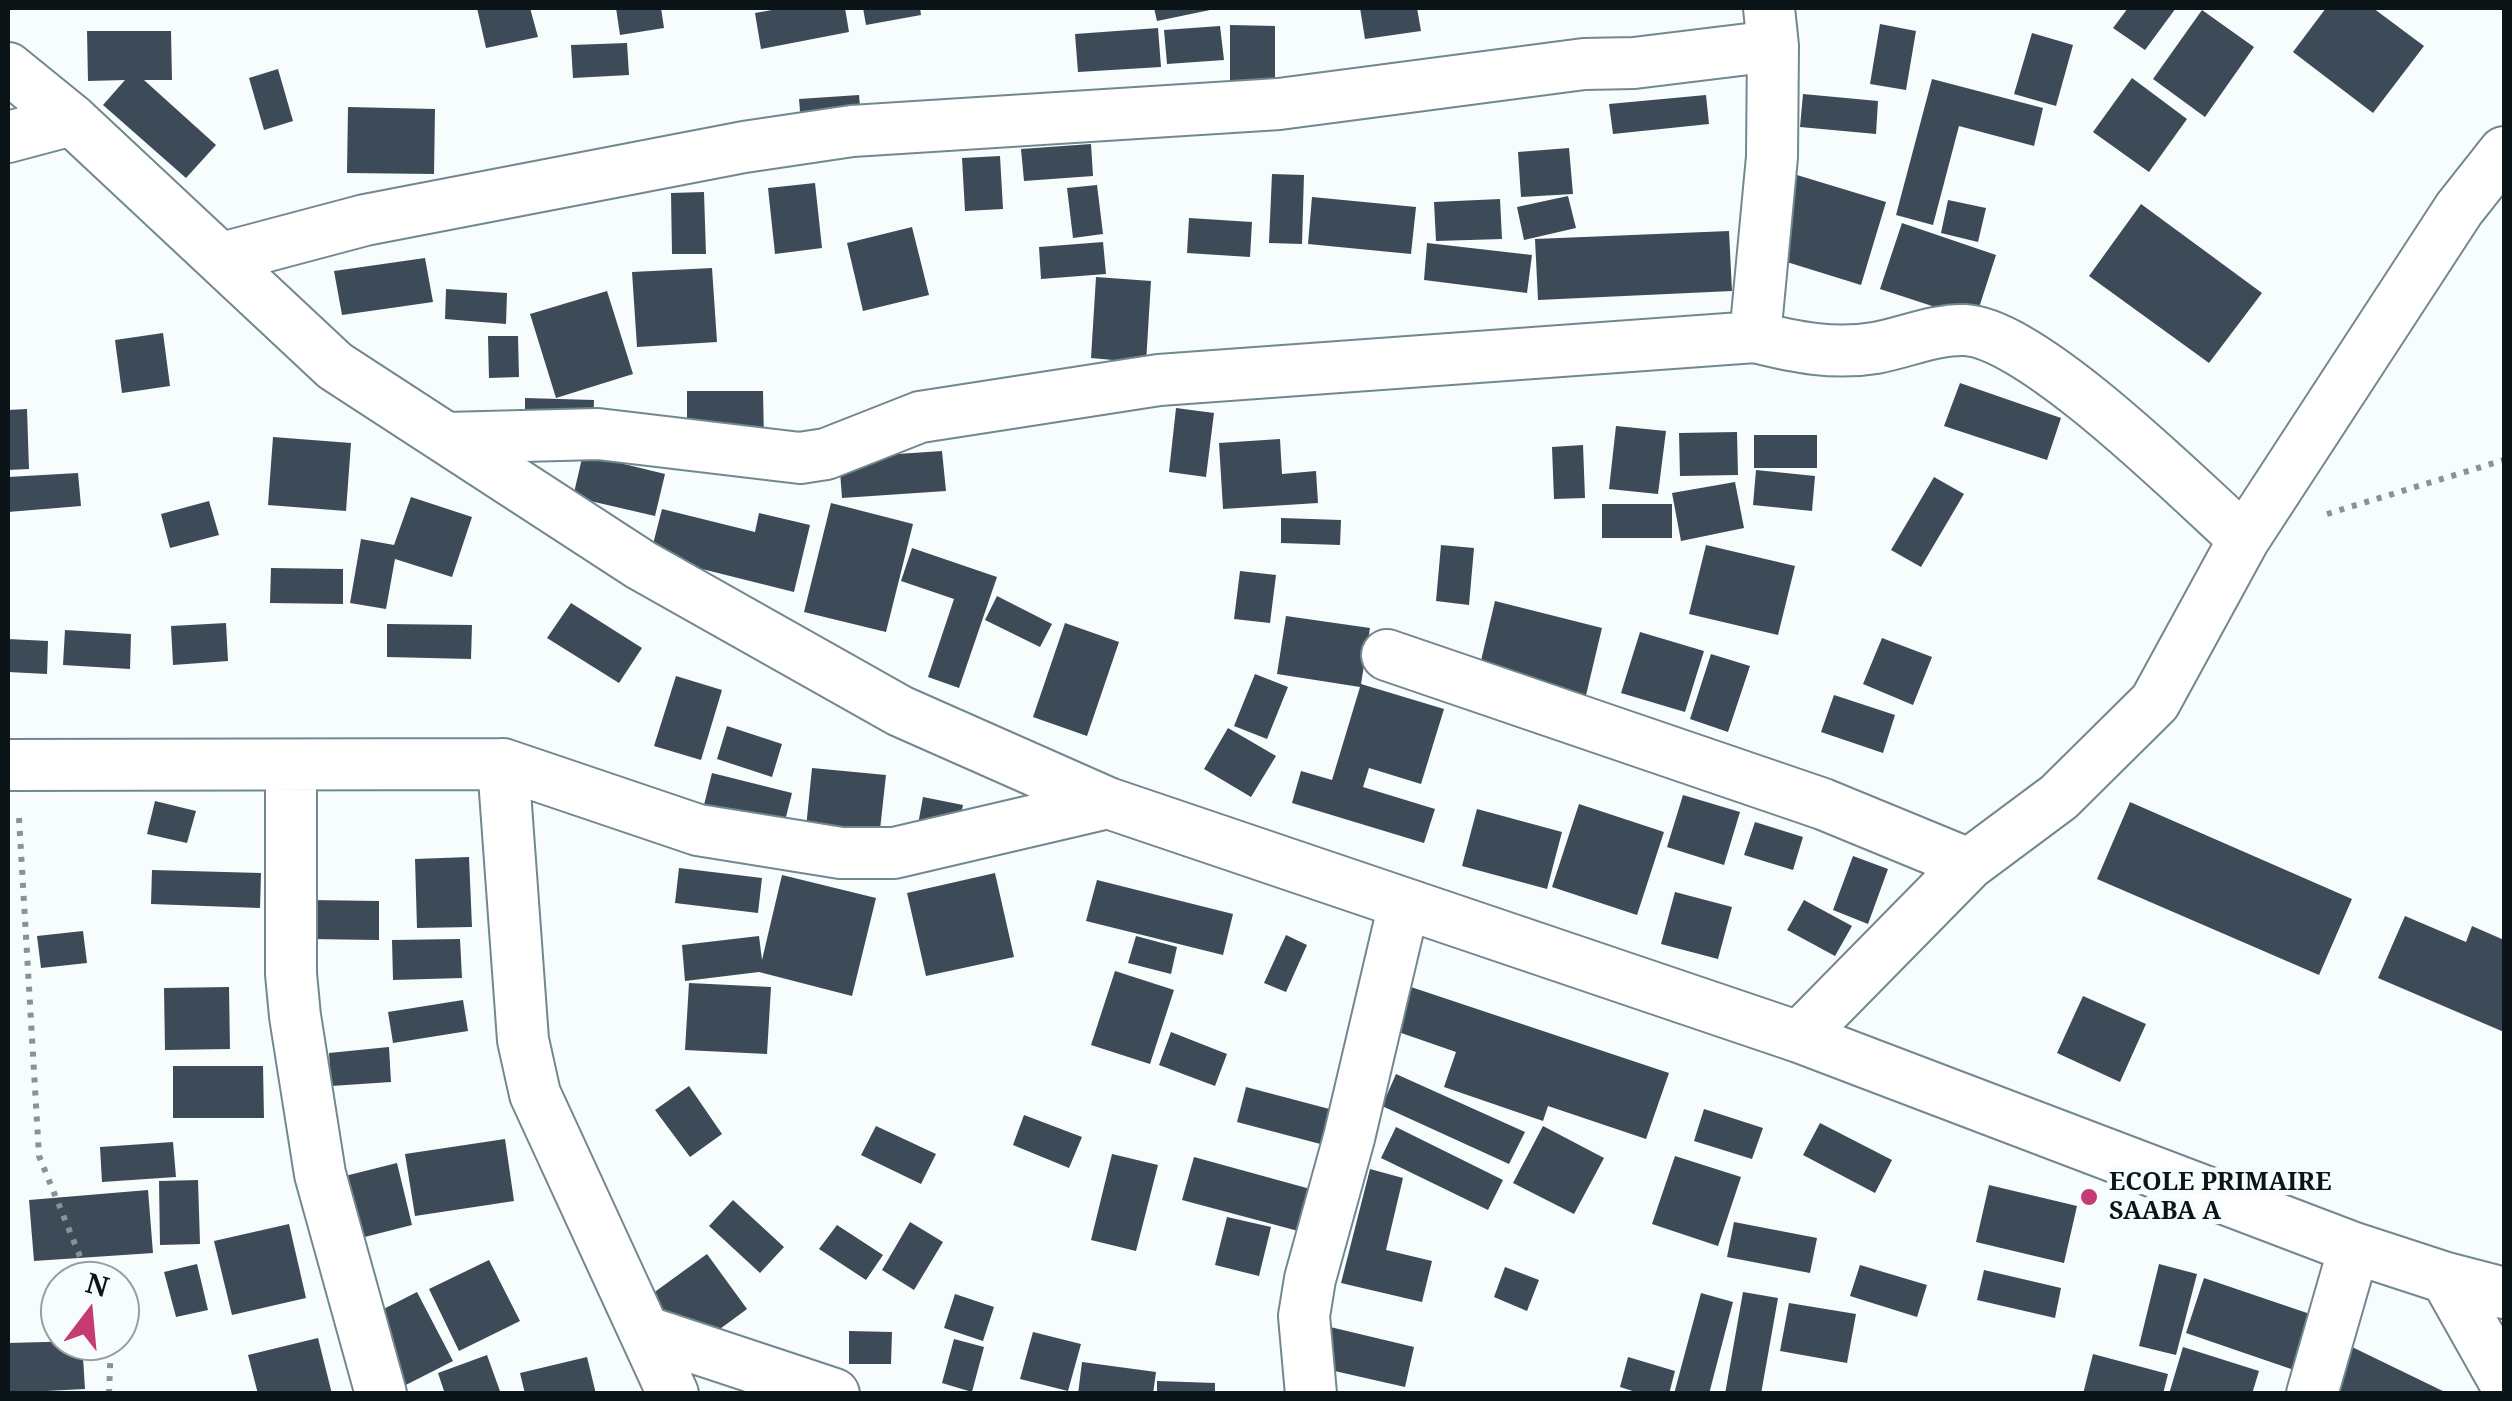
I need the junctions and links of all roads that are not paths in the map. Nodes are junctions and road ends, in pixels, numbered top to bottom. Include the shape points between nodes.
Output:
1 (1771, 27) edge
2 (8, 68) edge
3 (72, 120) junction
4 (8, 137) edge
5 (2504, 152) edge
6 (222, 258) junction
7 (1755, 336) junction
8 (446, 438) junction
9 (2244, 539) junction
10 (1387, 655) dead end
11 (504, 764) junction
12 (12, 765) edge
13 (291, 765) junction
14 (1108, 802) junction
15 (1969, 864) junction
16 (1404, 904) junction
17 (1799, 1038) junction
18 (2354, 1248) junction
19 (2446, 1278) junction
20 (2504, 1293) edge
21 (644, 1331) junction
22 (2504, 1381) edge
23 (381, 1394) edge
24 (673, 1394) edge
25 (834, 1394) edge
26 (1311, 1394) edge
27 (2312, 1394) edge

1 - 6 street via 1634,63 1279,104 852,131 744,147 365,220
1 - 7 street via 1772,157
2 - 3 street
3 - 4 street
3 - 6 street
5 - 9 street via 2459,209
6 - 8 street via 335,366
7 - 8 street via 1159,380 920,417 800,458 598,434
7 - 9 street via 1805,350 1848,351 1966,330 1994,338 2102,411
8 - 14 street via 642,565 900,712
9 - 15 street via 2155,702 2059,796
10 - 15 street via 1823,804
11 - 13 street
11 - 14 street via 698,830 841,853 894,853
11 - 21 street via 528,1069 545,1122
12 - 13 street
13 - 23 street via 295,1016 320,1174
14 - 16 street
15 - 17 street
16 - 17 street
16 - 26 street via 1310,1279 1304,1316
17 - 18 street
18 - 19 street
18 - 27 street
19 - 20 street
19 - 22 street
21 - 24 street
21 - 25 street

